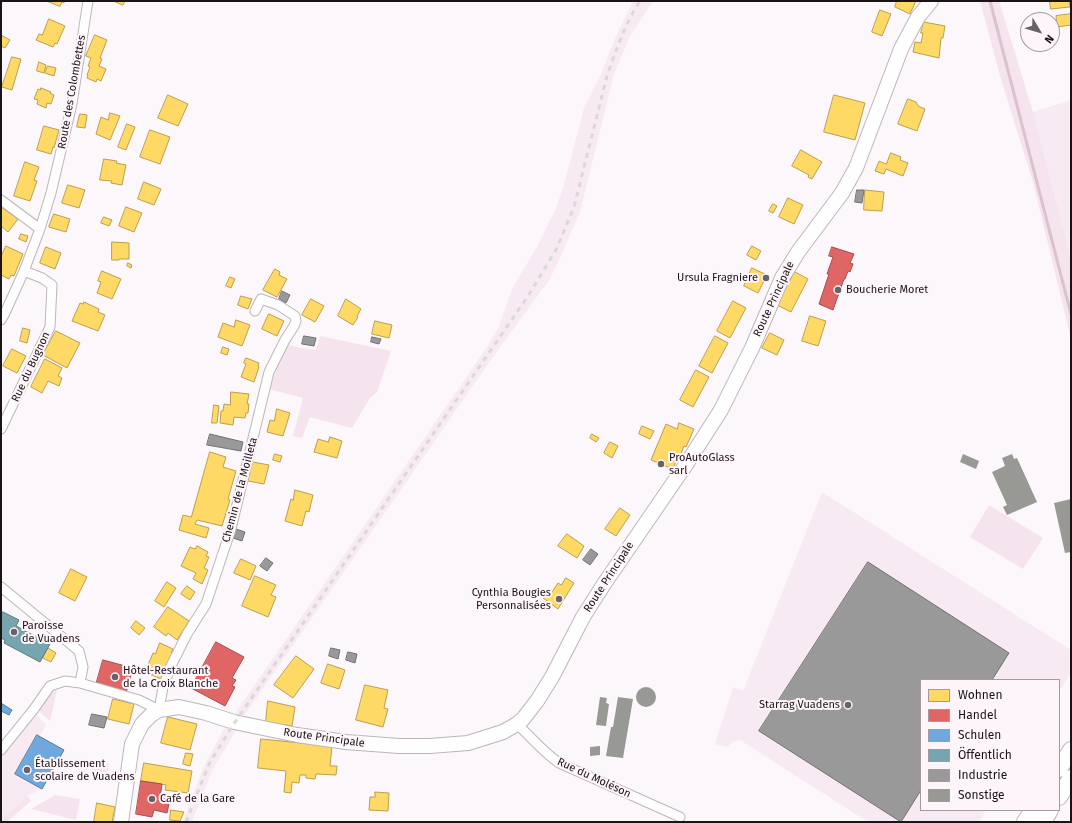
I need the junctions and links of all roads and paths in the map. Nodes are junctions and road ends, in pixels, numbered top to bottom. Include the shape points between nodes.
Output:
1 (88, 1) edge
2 (931, 1) edge
3 (1, 200) edge
4 (40, 229) junction
5 (24, 271) junction
6 (255, 311) dead end
7 (1, 320) edge
8 (1, 429) edge
9 (1, 587) edge
10 (80, 683) junction
11 (159, 710) junction
12 (517, 724) junction
13 (1, 750) edge
14 (1071, 750) edge
15 (1060, 767) edge
16 (1071, 778) edge
17 (1060, 795) edge
18 (1032, 811) edge
19 (1049, 811) edge
20 (680, 816) dead end
21 (121, 822) edge
22 (1025, 822) edge
23 (1043, 822) edge

1 - 4 street, Route des Colombettes via 68,127
2 - 12 main road, Route Principale via 918,17 901,49 856,168 782,278 752,348 721,410 583,617 537,701
3 - 4 street
4 - 5 street, Route des Colombettes
5 - 7 street, Route des Colombettes
5 - 8 street, Rue du Bugnon via 52,285 50,327
6 - 11 street, Chemin de la Moilleta via 261,299 278,305 295,316 296,322 270,372 231,528 206,604 171,666
9 - 10 street via 79,651 83,667
10 - 11 street via 139,700
10 - 13 street via 65,681 50,686
11 - 12 main road, Route Principale via 179,706 234,722 297,735 399,746 468,743 492,736
11 - 21 main road, Route Principale via 142,724 132,744
12 - 20 street, Rue du Moléson via 558,763
14 - 15 highway
16 - 17 highway
18 - 22 highway
19 - 23 highway

